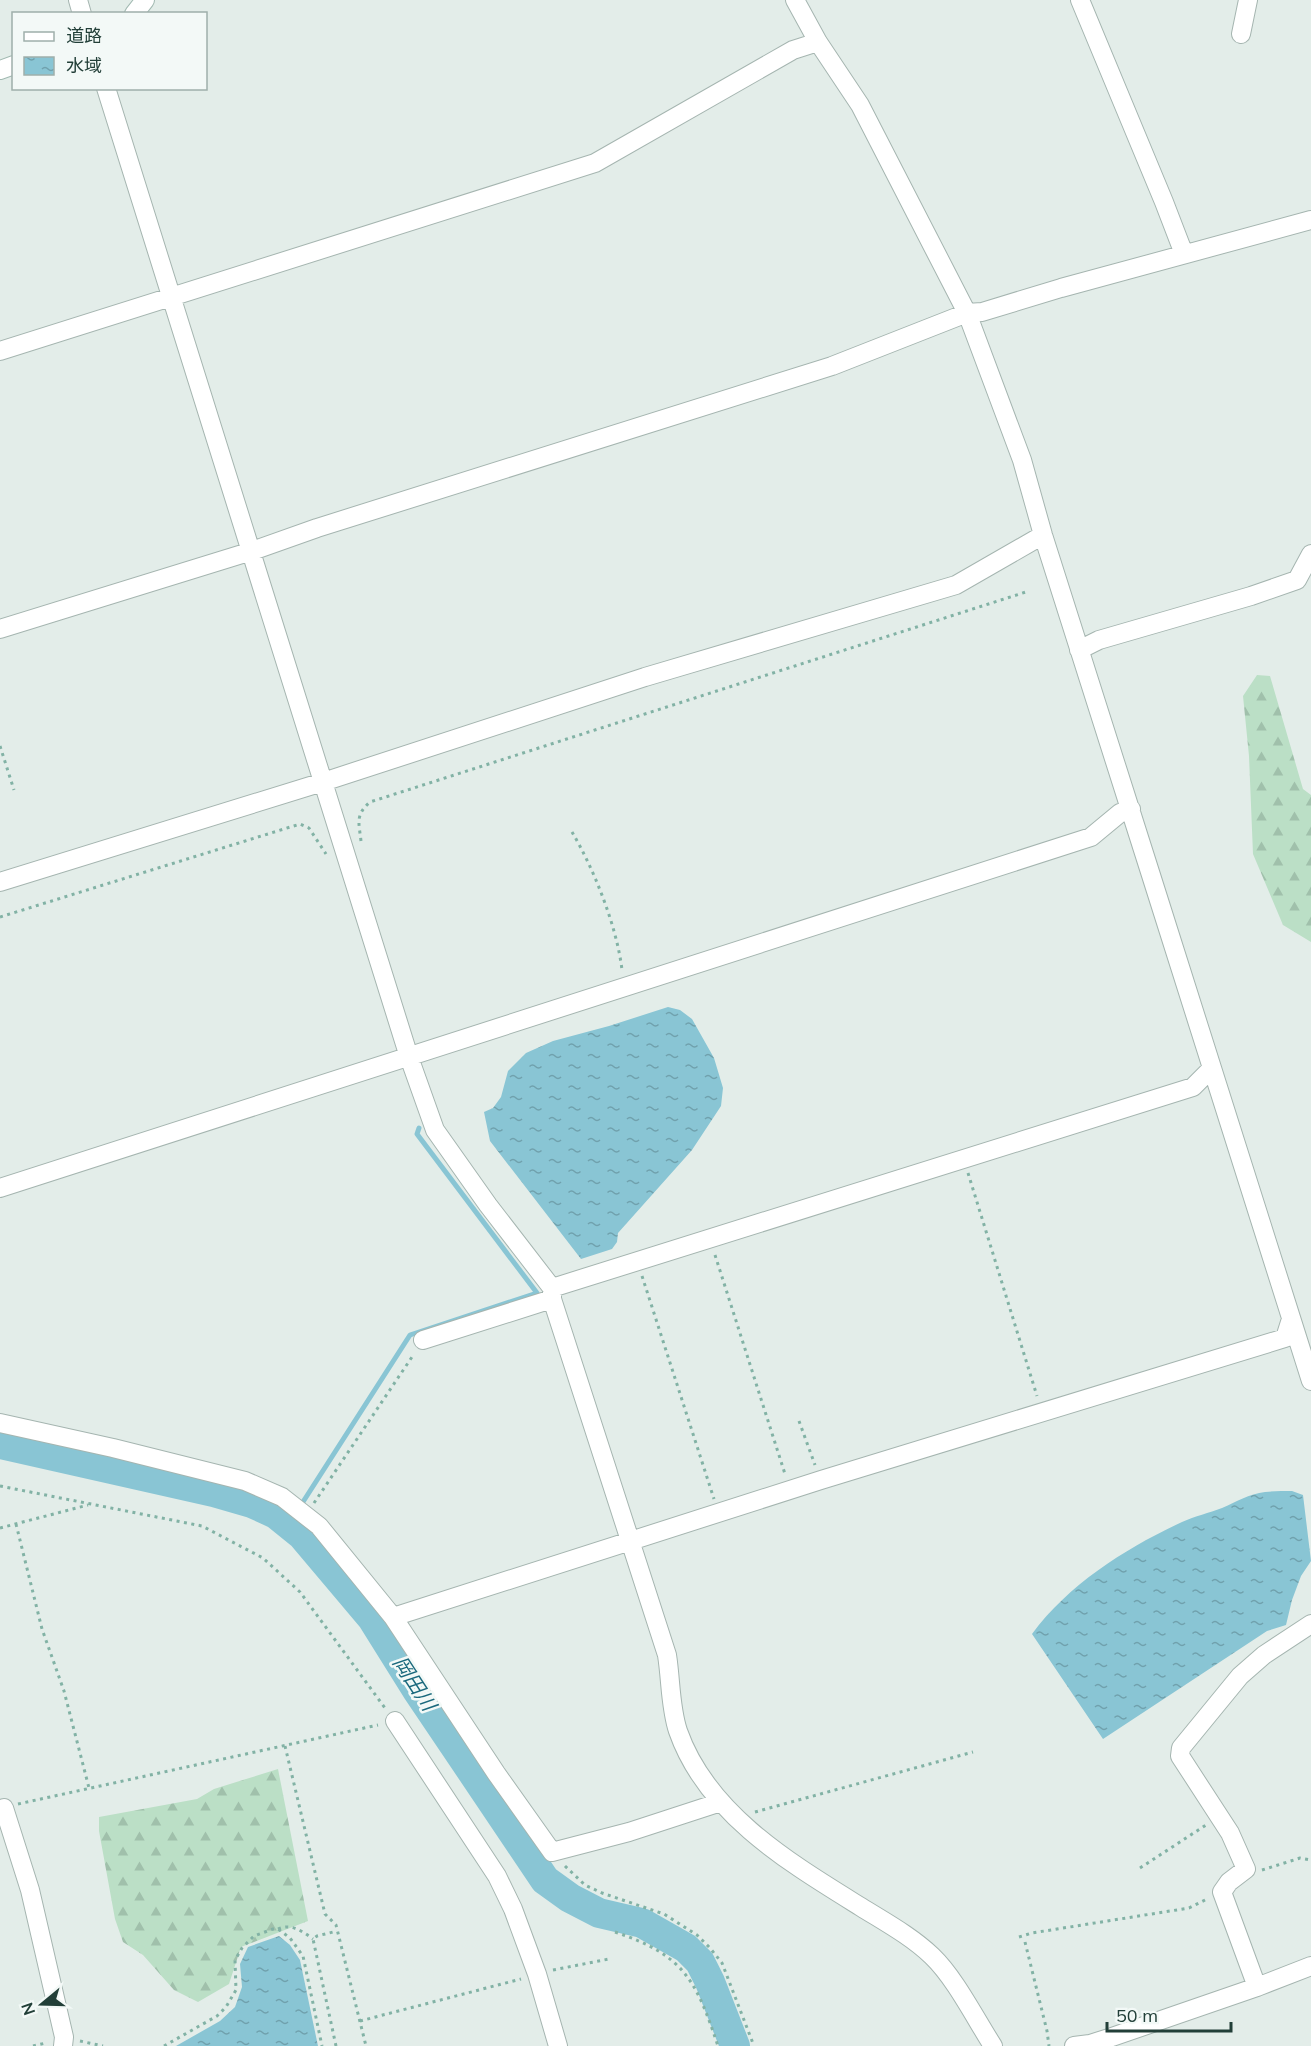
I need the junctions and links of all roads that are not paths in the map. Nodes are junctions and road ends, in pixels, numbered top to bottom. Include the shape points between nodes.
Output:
1 (146, 0) edge
2 (795, 0) edge
3 (1080, 0) edge
4 (1248, 0) edge
5 (136, 12) edge
6 (1241, 34) dead end
7 (818, 42) junction
8 (107, 90) edge
9 (1311, 220) edge
10 (1184, 254) junction
11 (171, 298) junction
12 (967, 313) junction
13 (0, 351) edge
14 (1043, 535) junction
15 (252, 551) junction
16 (1311, 554) edge
17 (0, 629) edge
18 (1079, 650) junction
19 (323, 782) junction
20 (1131, 809) junction
21 (0, 882) edge
22 (409, 1057) junction
23 (1212, 1068) junction
24 (0, 1188) edge
25 (552, 1294) junction
26 (1292, 1319) junction
27 (423, 1340) road end
28 (1311, 1382) edge
29 (0, 1423) edge
30 (629, 1541) junction
31 (393, 1617) junction
32 (1311, 1624) edge
33 (395, 1721) road end
34 (721, 1802) junction
35 (4, 1808) road end
36 (1311, 1966) edge
37 (1257, 1987) junction
38 (63, 2046) edge
39 (558, 2046) edge
40 (993, 2046) edge
41 (1074, 2046) edge

1 - 5 street
2 - 7 street
3 - 10 street
4 - 6 street
7 - 11 street via 793,50 595,163
7 - 12 street via 860,105
8 - 11 street
9 - 10 street
10 - 12 street
11 - 13 street
11 - 15 street
12 - 14 street via 1022,460
12 - 15 street via 832,366
14 - 18 street
14 - 19 street via 956,585 645,676
15 - 17 street
15 - 19 street
16 - 18 street via 1298,580 1099,640
18 - 20 street
19 - 21 street
19 - 22 street
20 - 22 street via 1120,813 1091,837
20 - 23 street
22 - 24 street
22 - 25 street via 435,1130
23 - 25 street via 1193,1087 637,1260
23 - 26 street
25 - 27 street
25 - 30 street
26 - 28 street
26 - 30 street via 1285,1338
29 - 31 street via 245,1481 282,1497 319,1526
30 - 31 street
30 - 34 street via 667,1655 678,1730 689,1758
31 - 34 street via 552,1852
32 - 37 street via 1240,1676 1181,1748 1180,1756 1230,1833 1246,1869 1222,1892
33 - 39 street via 497,1876 537,1974
34 - 40 street via 768,1846 934,1957
35 - 38 street via 30,1890
36 - 37 street
37 - 41 street via 1090,2044

